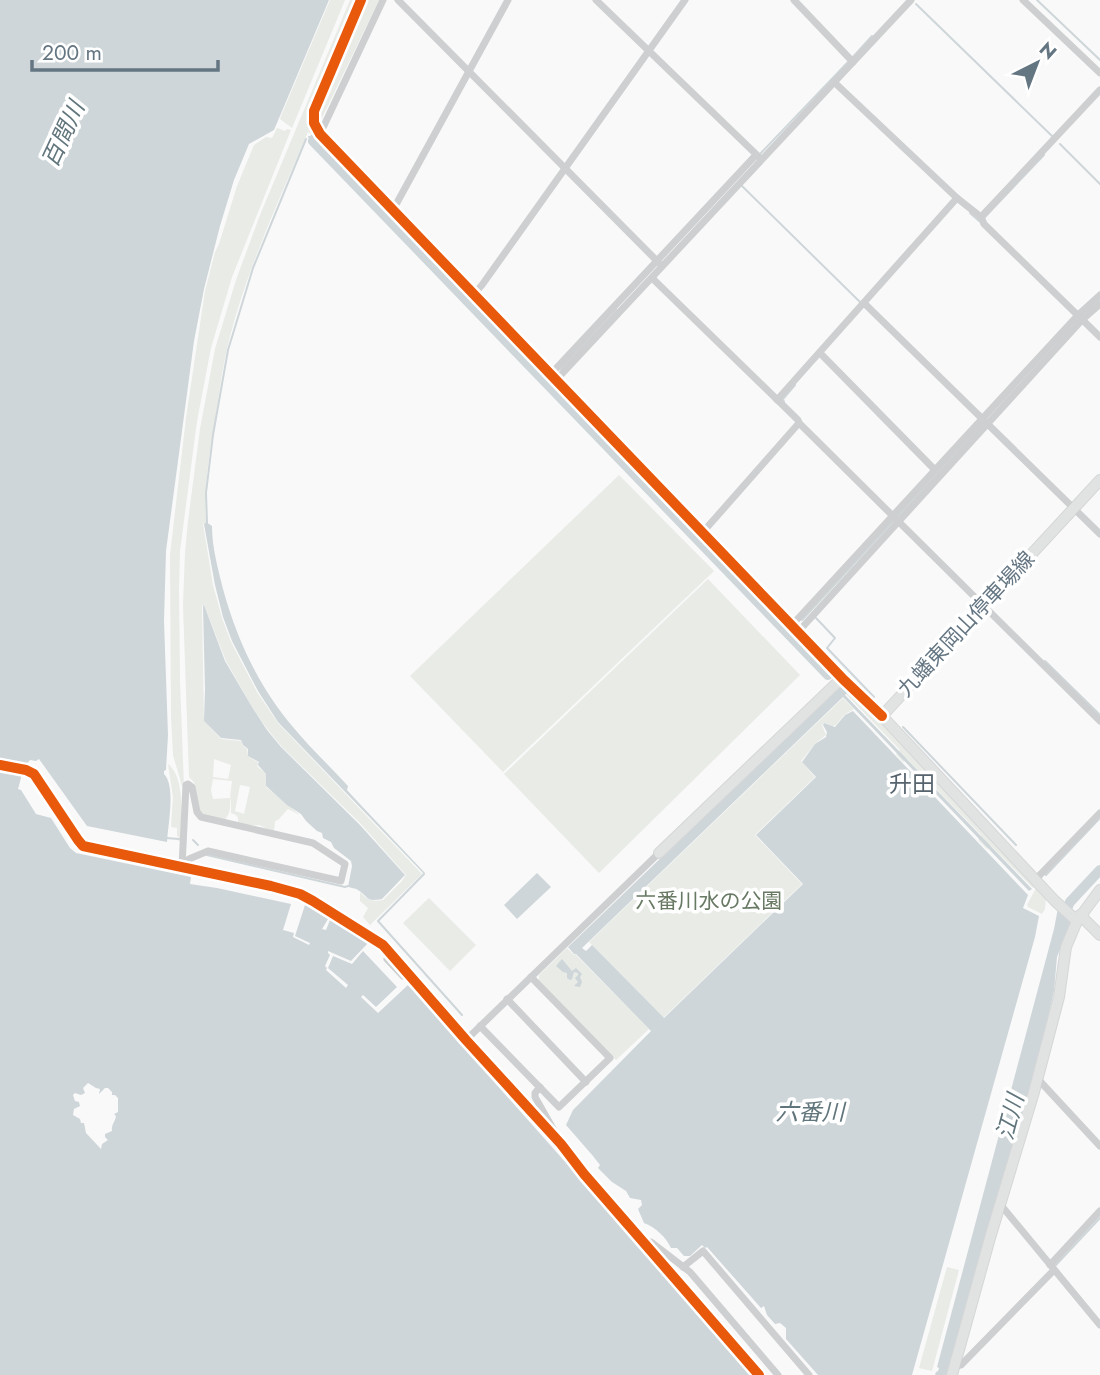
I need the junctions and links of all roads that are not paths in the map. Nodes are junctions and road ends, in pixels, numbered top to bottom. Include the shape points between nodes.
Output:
1 (361, 0) edge
2 (383, 0) edge
3 (398, 0) edge
4 (508, 0) edge
5 (596, 0) edge
6 (685, 0) edge
7 (794, 0) edge
8 (911, 0) edge
9 (1023, 0) edge
10 (650, 48) junction
11 (851, 60) junction
12 (468, 70) junction
13 (1100, 73) edge
14 (834, 82) junction
15 (1100, 90) edge
16 (320, 134) junction
17 (759, 157) junction
18 (566, 167) junction
19 (957, 198) junction
20 (393, 210) junction
21 (982, 219) junction
22 (660, 264) junction
23 (652, 278) junction
24 (474, 294) junction
25 (1100, 295) edge
26 (866, 304) junction
27 (1100, 304) edge
28 (1080, 318) junction
29 (1100, 337) edge
30 (821, 354) junction
31 (553, 377) junction
32 (777, 400) junction
33 (985, 421) junction
34 (801, 425) junction
35 (935, 470) junction
36 (1100, 480) edge
37 (1073, 508) junction
38 (896, 518) junction
39 (703, 532) junction
40 (1100, 534) edge
41 (984, 605) junction
42 (795, 629) junction
43 (842, 678) junction
44 (881, 716) junction
45 (1100, 720) edge
46 (0, 765) edge
47 (26, 770) joint
48 (1100, 813) edge
49 (659, 853) joint
50 (182, 866) junction
51 (1036, 879) junction
52 (1100, 890) edge
53 (1076, 917) junction
54 (1100, 936) edge
55 (387, 959) dead end
56 (408, 972) junction
57 (531, 977) junction
58 (507, 999) junction
59 (480, 1026) junction
60 (466, 1040) junction
61 (1037, 1078) junction
62 (586, 1082) junction
63 (540, 1087) junction
64 (561, 1144) junction
65 (1100, 1146) edge
66 (1000, 1204) junction
67 (1100, 1211) edge
68 (644, 1242) junction
69 (684, 1267) junction
70 (1052, 1267) junction
71 (1100, 1325) edge
72 (953, 1370) edge
73 (759, 1375) edge
74 (778, 1375) edge
75 (809, 1375) edge

1 - 16 street via 314,111
2 - 16 street
3 - 12 street
4 - 12 street
5 - 10 street
6 - 10 street
7 - 11 street
8 - 11 street
9 - 13 street
10 - 17 street
10 - 18 street
11 - 14 street
12 - 18 street
12 - 20 street
14 - 17 street
14 - 19 street
15 - 21 street
16 - 20 street
17 - 22 street
18 - 22 street
18 - 24 street
19 - 21 street
19 - 26 street
20 - 24 street
21 - 28 street
22 - 23 street
22 - 31 street
23 - 31 street
23 - 32 street
24 - 31 street
25 - 28 street
26 - 30 street
26 - 33 street
27 - 28 street
28 - 29 street
28 - 33 street
30 - 32 street
30 - 35 street
31 - 39 street
32 - 34 street
33 - 35 street
33 - 37 street
33 - 38 street
34 - 38 street
34 - 39 street
35 - 38 street
36 - 37 street, 九蟠東岡山停車場線
37 - 40 street
37 - 41 street, 九蟠東岡山停車場線
38 - 41 street
38 - 42 street
39 - 42 street
41 - 44 street, 九蟠東岡山停車場線
41 - 45 street
42 - 43 street
43 - 44 street
43 - 49 street
44 - 51 street, 九蟠東岡山停車場線
46 - 47 street
47 - 50 street via 37,776 83,846
48 - 51 street
49 - 57 street
50 - 50 street via 208,851 341,881 345,864 313,844 201,817 188,784
50 - 56 street via 300,894 374,938
51 - 53 street, 九蟠東岡山停車場線
52 - 53 street
53 - 54 street, 九蟠東岡山停車場線
53 - 61 street
55 - 56 street via 403,976
56 - 60 street
57 - 58 street
57 - 62 street via 610,1058
58 - 59 street
58 - 62 street
59 - 60 street
59 - 63 street
60 - 64 street
61 - 65 street
61 - 66 street
62 - 63 street via 559,1107
63 - 64 street via 535,1097
64 - 68 street
66 - 70 street
66 - 72 street
67 - 70 street
68 - 69 street via 651,1242
68 - 73 street
69 - 74 street
69 - 75 street via 703,1251
70 - 71 street
70 - 72 street

